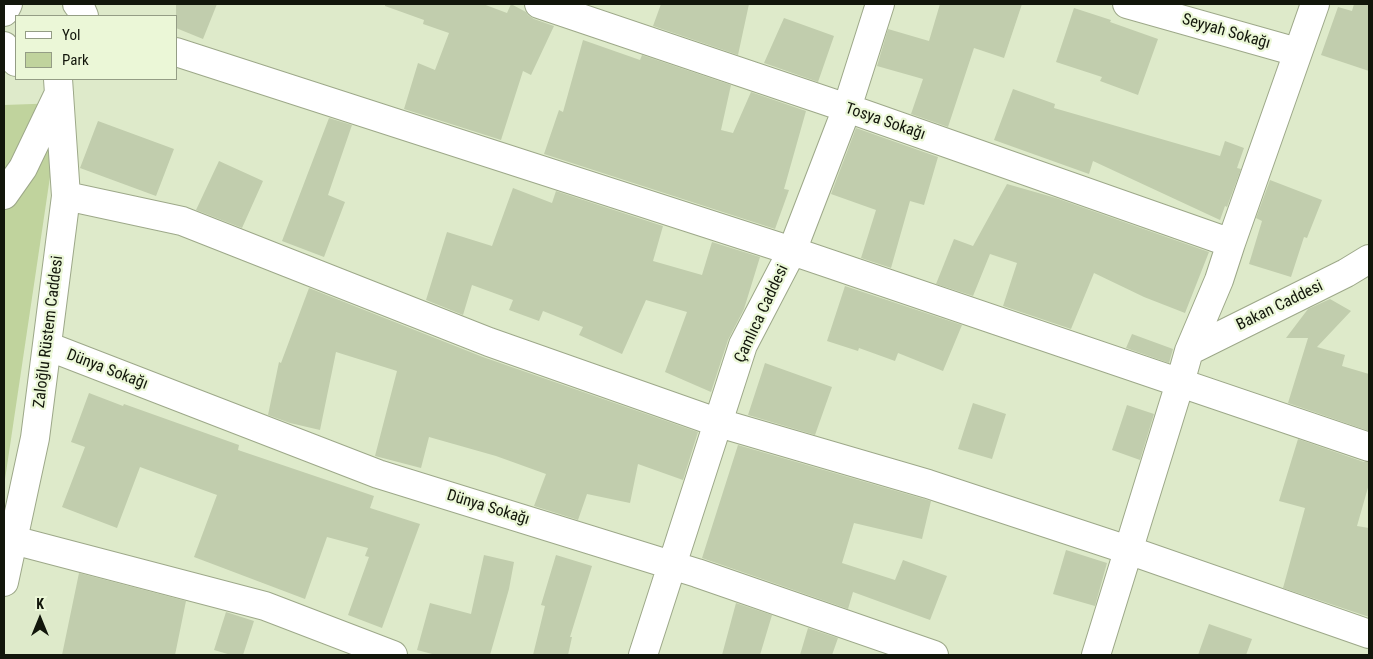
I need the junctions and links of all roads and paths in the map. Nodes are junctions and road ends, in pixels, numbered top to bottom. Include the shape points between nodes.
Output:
1 (6, 4) edge
2 (539, 4) edge
3 (880, 4) edge
4 (1126, 4) edge
5 (1316, 4) edge
6 (4, 12) edge
7 (4, 46) edge
8 (1297, 52) junction
9 (178, 53) edge
10 (15, 61) edge
11 (59, 85) edge
12 (847, 108) junction
13 (4, 195) edge
14 (66, 196) junction
15 (1231, 243) junction
16 (792, 251) junction
17 (1369, 259) edge
18 (1358, 279) edge
19 (47, 346) junction
20 (1189, 351) junction
21 (1180, 383) junction
22 (719, 423) junction
23 (1369, 447) edge
24 (13, 540) junction
25 (1128, 550) junction
26 (672, 565) junction
27 (4, 582) edge
28 (1369, 634) edge
29 (393, 655) edge
30 (644, 655) edge
31 (934, 655) edge
32 (1096, 655) edge

1 - 6 street
2 - 12 street, Tosya Sokağı
3 - 12 street, Çamlıca Caddesi
4 - 8 street, Seyyah Sokağı
5 - 8 street
7 - 10 street
8 - 15 street
9 - 16 street
11 - 13 street via 23,168
11 - 14 street, Zaloğlu Rüstem Caddesi
12 - 15 street, Tosya Sokağı
12 - 16 street, Çamlıca Caddesi
14 - 19 street, Zaloğlu Rüstem Caddesi
14 - 22 street via 182,221 489,342
15 - 20 street
16 - 21 street
16 - 22 street, Çamlıca Caddesi via 744,345
17 - 18 street, Bakan Caddesi
18 - 20 street, Bakan Caddesi
19 - 24 street, Zaloğlu Rüstem Caddesi via 35,438
19 - 26 street, Dünya Sokağı via 378,474
20 - 21 street
21 - 23 street
21 - 25 street
22 - 25 street via 928,484
22 - 26 street, Çamlıca Caddesi
24 - 27 street, Zaloğlu Rüstem Caddesi
24 - 29 street via 265,606
25 - 28 street
25 - 32 street
26 - 30 street, Çamlıca Caddesi
26 - 31 street, Dünya Sokağı

